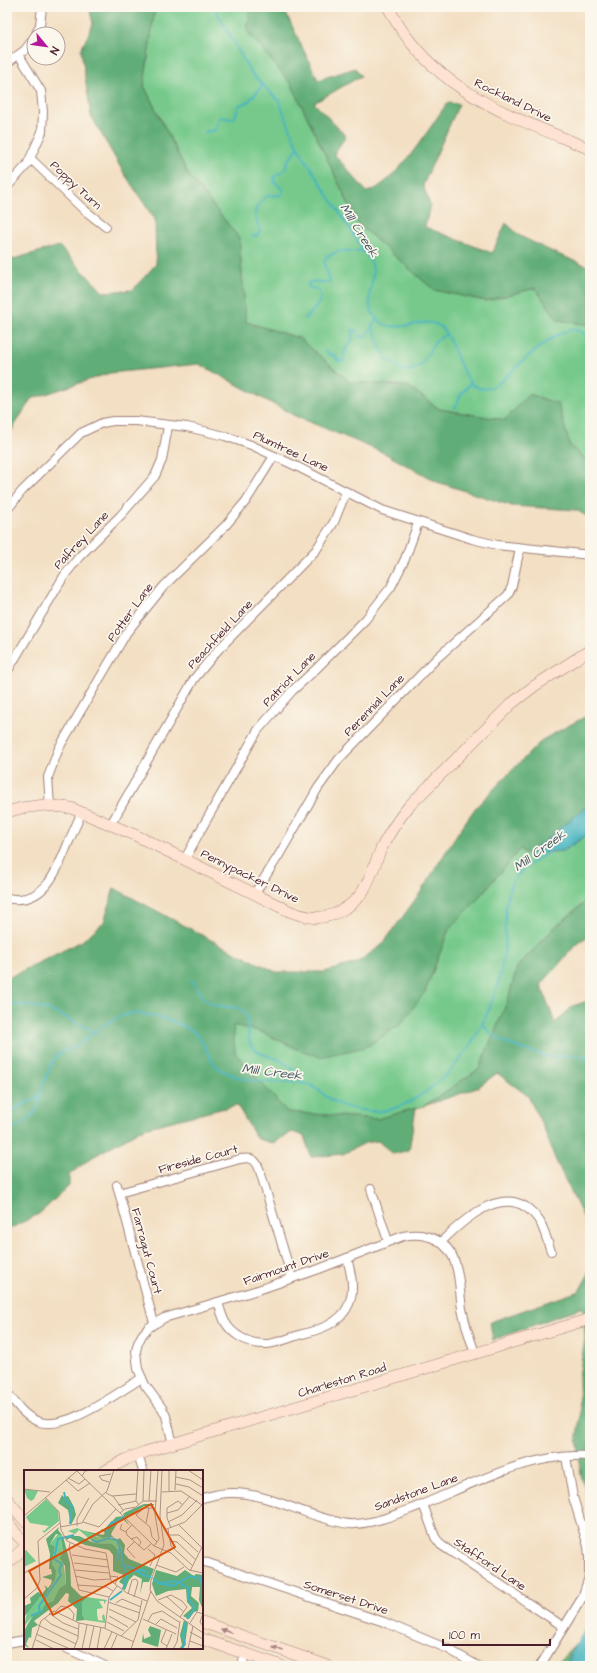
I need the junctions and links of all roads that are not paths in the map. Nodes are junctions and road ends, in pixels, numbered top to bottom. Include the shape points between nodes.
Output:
1 (42, 7) edge
2 (388, 7) edge
3 (40, 26) edge
4 (26, 47) edge
5 (19, 55) junction
6 (7, 63) edge
7 (590, 149) edge
8 (31, 159) junction
9 (7, 187) edge
10 (106, 227) dead end
11 (168, 426) junction
12 (274, 456) junction
13 (346, 492) junction
14 (7, 510) edge
15 (418, 523) junction
16 (520, 548) junction
17 (590, 555) edge
18 (590, 650) edge
19 (7, 672) edge
20 (50, 806) junction
21 (7, 812) edge
22 (82, 812) junction
23 (111, 824) junction
24 (185, 860) junction
25 (255, 893) junction
26 (7, 898) edge
27 (118, 1189) joint
28 (371, 1189) dead end
29 (388, 1241) junction
30 (441, 1242) junction
31 (551, 1250) dead end
32 (347, 1258) junction
33 (292, 1278) junction
34 (218, 1302) junction
35 (590, 1319) edge
36 (154, 1323) junction
37 (475, 1354) junction
38 (142, 1378) junction
39 (7, 1392) edge
40 (173, 1444) junction
41 (138, 1455) junction
42 (566, 1456) junction
43 (590, 1456) edge
44 (107, 1470) edge
45 (143, 1470) edge
46 (203, 1498) edge
47 (7, 1499) edge
48 (423, 1504) junction
49 (24, 1520) edge
50 (7, 1521) edge
51 (24, 1541) edge
52 (24, 1548) edge
53 (203, 1561) edge
54 (7, 1564) edge
55 (203, 1622) edge
56 (564, 1627) junction
57 (203, 1639) edge
58 (24, 1640) edge
59 (7, 1643) edge
60 (67, 1649) edge
61 (245, 1654) junction
62 (86, 1663) edge
63 (105, 1666) edge
64 (242, 1666) edge
65 (282, 1666) edge
66 (328, 1666) edge
67 (478, 1666) edge
68 (540, 1666) edge

1 - 3 street
2 - 7 street, Rockland Drive via 403,31 442,76 506,114
4 - 5 street
5 - 6 street
5 - 8 street via 41,91 42,132
8 - 9 street
8 - 10 street, Poppy Turn via 83,210
11 - 12 street, Plumtree Lane via 225,436
11 - 14 street, Plumtree Lane via 136,421 113,421 92,427 62,450
11 - 19 street, Palfrey Lane via 162,460 155,476 121,515 78,557
12 - 13 street, Plumtree Lane
12 - 20 street, Potter Lane via 246,502 164,586 127,632 59,748 48,778
13 - 15 street, Plumtree Lane via 382,510
13 - 23 street, Peachfield Lane via 334,522 316,550 217,651 194,679
15 - 16 street, Plumtree Lane via 486,543
15 - 24 street, Patriot Lane via 405,559 385,596 365,620 285,698 258,730
16 - 17 street, Plumtree Lane
16 - 25 street, Perennial Lane via 508,595 438,658 339,759 318,788
18 - 25 street, Pennypacker Drive via 533,686 511,704 410,805 387,837 362,893 344,909 328,916 311,918 289,911
20 - 21 street, Pennypacker Drive via 33,806
20 - 22 street, Pennypacker Drive
22 - 23 street, Pennypacker Drive
22 - 26 street via 60,863 45,887 31,897
23 - 24 street, Pennypacker Drive
24 - 25 street, Pennypacker Drive
27 - 33 street, Fireside Court via 240,1159 254,1159 260,1171
27 - 36 street, Farragut Court
28 - 29 street
29 - 30 street, Fairmount Drive via 412,1234 429,1236
29 - 32 street, Fairmount Drive
30 - 31 street via 478,1210 492,1204 510,1202 533,1214 543,1229
30 - 37 street via 449,1250 456,1266 462,1311
32 - 33 street, Fairmount Drive
32 - 34 street via 352,1287 349,1303 340,1318 325,1327 267,1344 249,1342 229,1328
33 - 34 street, Fairmount Drive
34 - 36 street, Fairmount Drive
35 - 37 street, Charleston Road
36 - 38 street, Fairmount Drive via 138,1343 136,1360
37 - 40 street, Charleston Road
38 - 39 street via 84,1413 57,1424 38,1422 29,1417
38 - 40 street, Fairmount Drive via 166,1416
40 - 41 street, Charleston Road
41 - 44 street, Charleston Road
41 - 45 street
42 - 43 street, Sandstone Lane
42 - 48 street, Sandstone Lane via 517,1467
42 - 56 street via 574,1501 588,1546 590,1566 582,1598
46 - 48 street, Sandstone Lane via 241,1493 320,1518 354,1524 391,1516
47 - 49 street
48 - 56 street, Stafford Lane via 435,1537 441,1545
50 - 51 street
52 - 54 street
53 - 67 street, Somerset Drive via 391,1625 448,1649
66 -> 55 street
56 - 68 street
57 - 61 street
58 - 59 street
60 - 62 street
61 - 64 street
61 - 65 street
62 - 63 street

